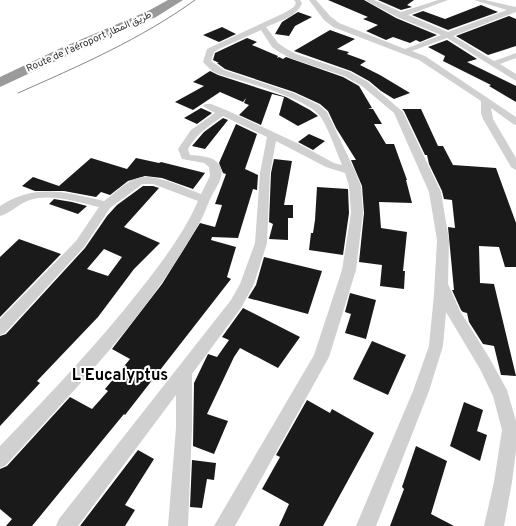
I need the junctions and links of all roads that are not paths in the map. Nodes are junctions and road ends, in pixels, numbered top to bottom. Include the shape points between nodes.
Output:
1 (166, 0) edge
2 (177, 0) edge
3 (297, 0) edge
4 (312, 0) edge
5 (368, 0) edge
6 (445, 0) edge
7 (477, 0) edge
8 (516, 10) edge
9 (400, 15) junction
10 (262, 26) junction
11 (447, 35) junction
12 (406, 51) junction
13 (516, 55) edge
14 (493, 64) junction
15 (0, 75) edge
16 (516, 78) edge
17 (0, 83) edge
18 (486, 100) junction
19 (208, 106) dead end
20 (222, 112) junction
21 (516, 122) edge
22 (272, 135) junction
23 (516, 168) edge
24 (350, 171) junction
25 (204, 199) junction
26 (106, 205) junction
27 (0, 212) edge
28 (442, 284) junction
29 (0, 329) edge
30 (184, 372) junction
31 (0, 459) edge
32 (66, 526) edge
33 (178, 526) edge
34 (224, 526) edge
35 (366, 526) edge
36 (494, 526) edge

1 - 15 highway, Route de l'aéroport طريق المطار
2 - 17 highway, Route de l'aéroport طريق المطار via 152,14
3 - 10 street via 298,5 293,12
4 - 12 street via 327,18 336,24
5 - 9 street
6 - 9 street
7 - 8 street
8 - 11 street
9 - 11 street
10 - 24 street via 210,51 208,64 221,72 303,99 318,108 324,114
10 - 28 street via 275,45 282,50 347,74 366,84 398,112 434,192 443,240
11 - 12 street
11 - 14 street
12 - 18 street via 422,58
13 - 14 street
14 - 16 street
18 - 21 street
18 - 23 street via 488,120
19 - 20 street
20 - 22 street
20 - 25 street via 198,128 183,149 186,157 209,162 216,170
22 - 24 street via 330,165
22 - 30 street via 265,173 262,243 256,263 236,304
24 - 34 street via 355,186 357,213 349,270 321,357
25 - 26 street via 146,180 132,186
25 - 31 street via 197,216 174,253 142,297
26 - 27 street via 40,194 16,201
26 - 29 street via 80,244
28 - 35 street via 436,346 421,391
28 - 36 street via 454,313 486,364 501,395 510,430
30 - 32 street
30 - 33 street via 184,428

